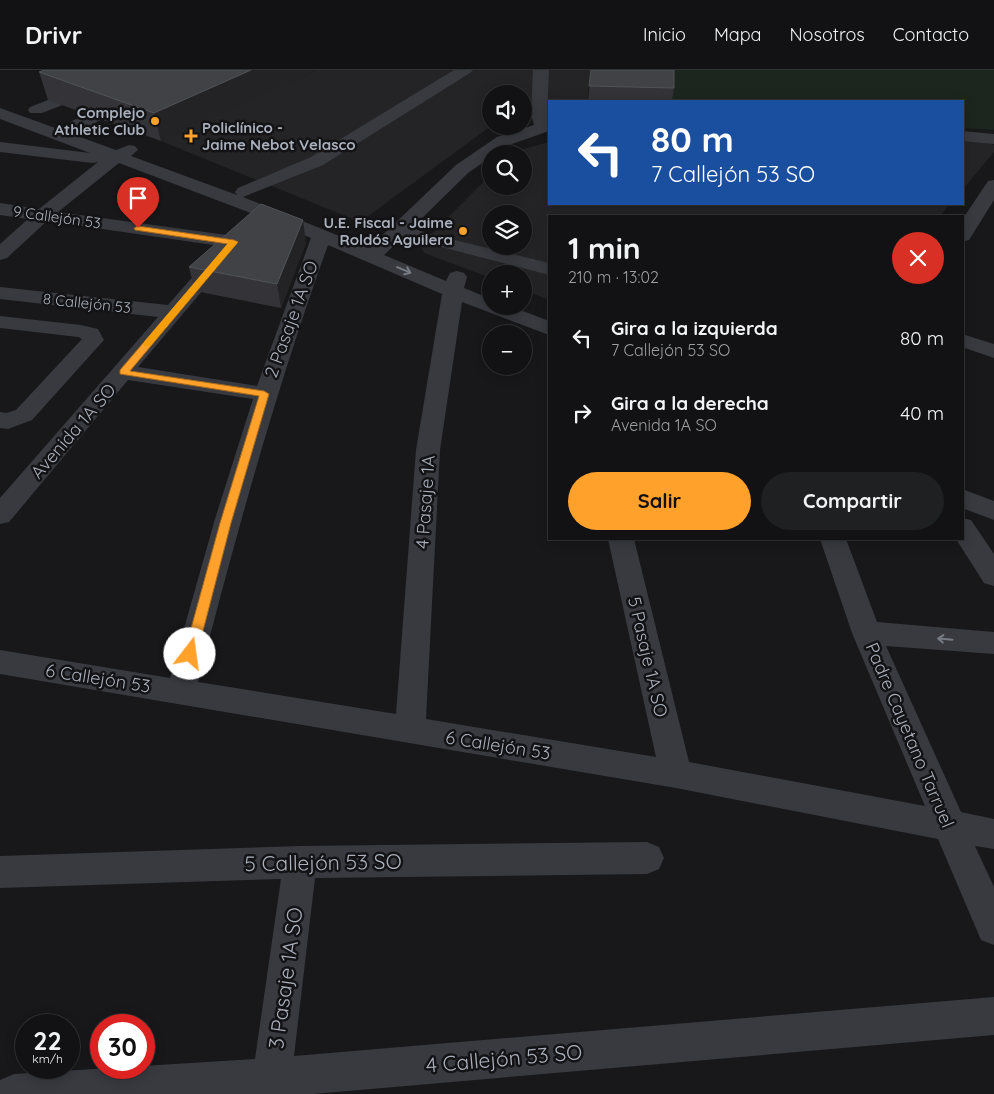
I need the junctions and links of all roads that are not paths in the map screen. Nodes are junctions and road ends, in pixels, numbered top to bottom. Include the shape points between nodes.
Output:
1 (465, 70) edge
2 (542, 70) edge
3 (2, 102) edge
4 (36, 110) junction
5 (76, 126) junction
6 (546, 126) edge
7 (964, 136) edge
8 (994, 139) edge
9 (0, 147) edge
10 (120, 155) junction
11 (162, 166) junction
12 (994, 185) edge
13 (244, 192) junction
14 (0, 209) edge
15 (263, 211) junction
16 (43, 215) junction
17 (398, 229) junction
18 (964, 233) edge
19 (322, 236) junction
20 (234, 242) junction
21 (376, 251) junction
22 (0, 254) edge
23 (548, 270) edge
24 (455, 284) junction
25 (482, 288) edge
26 (0, 293) edge
27 (532, 307) edge
28 (173, 312) junction
29 (548, 314) edge
30 (0, 322) edge
31 (548, 329) edge
32 (964, 341) edge
33 (994, 351) edge
34 (123, 372) junction
35 (264, 394) junction
36 (0, 420) edge
37 (964, 483) edge
38 (994, 494) edge
39 (964, 499) edge
40 (994, 511) edge
41 (0, 515) edge
42 (964, 530) edge
43 (621, 540) edge
44 (833, 540) edge
45 (994, 576) edge
46 (866, 633) junction
47 (994, 643) edge
48 (0, 662) edge
49 (181, 692) junction
50 (410, 730) junction
51 (676, 774) junction
52 (950, 827) junction
53 (994, 834) edge
54 (647, 858) dead end
55 (300, 862) junction
56 (0, 872) edge
57 (994, 928) edge
58 (994, 1016) edge
59 (270, 1086) edge
60 (14, 1094) edge

1 - 13 street via 317,161
2 - 6 street via 539,114
3 - 4 street
3 - 10 street
4 - 5 street
4 - 5 street via 104,87 124,91 129,96
5 - 10 street
6 - 17 street via 503,141 462,169
7 - 8 street
9 - 10 street
10 - 11 street
10 - 16 street
11 - 13 street
11 - 15 street
12 - 18 street
13 - 21 street
14 - 16 street, 9 Callejón 53
15 - 19 street
15 - 20 street, Avenida 1A SO
16 - 20 street, 9 Callejón 53
16 - 22 street
17 - 21 street
17 - 23 street
19 - 21 street
19 - 35 street, 2 Pasaje 1A SO
20 - 28 street, Avenida 1A SO
21 - 24 street
24 - 25 street
24 - 31 street
24 - 50 street, 4 Pasaje 1A via 428,450
26 - 28 street, 8 Callejón 53
27 - 29 street
28 - 34 street, Avenida 1A SO
30 - 36 street via 81,330 90,334 93,340 24,415 8,421
32 - 33 street
34 - 35 street
34 - 41 street, Avenida 1A SO
35 - 49 street, 2 Pasaje 1A SO via 225,523
37 - 38 street
39 - 40 street
42 - 45 street
43 - 51 street, 5 Pasaje 1A SO
44 - 46 street, Padre Cayetano Tarruel
47 -> 46 street
46 - 52 street, Padre Cayetano Tarruel
48 - 49 street, 6 Callejón 53
49 - 50 street, 6 Callejón 53
50 - 51 street, 6 Callejón 53
51 - 52 street, 6 Callejón 53
52 - 53 street, 6 Callejón 53
52 - 57 street, Padre Cayetano Tarruel
54 - 55 street, 5 Callejón 53 SO
55 - 56 street, 5 Callejón 53 SO
55 - 59 street, 3 Pasaje 1A SO
58 - 59 street, 4 Callejón 53 SO
59 - 60 street, 4 Callejón 53 SO

